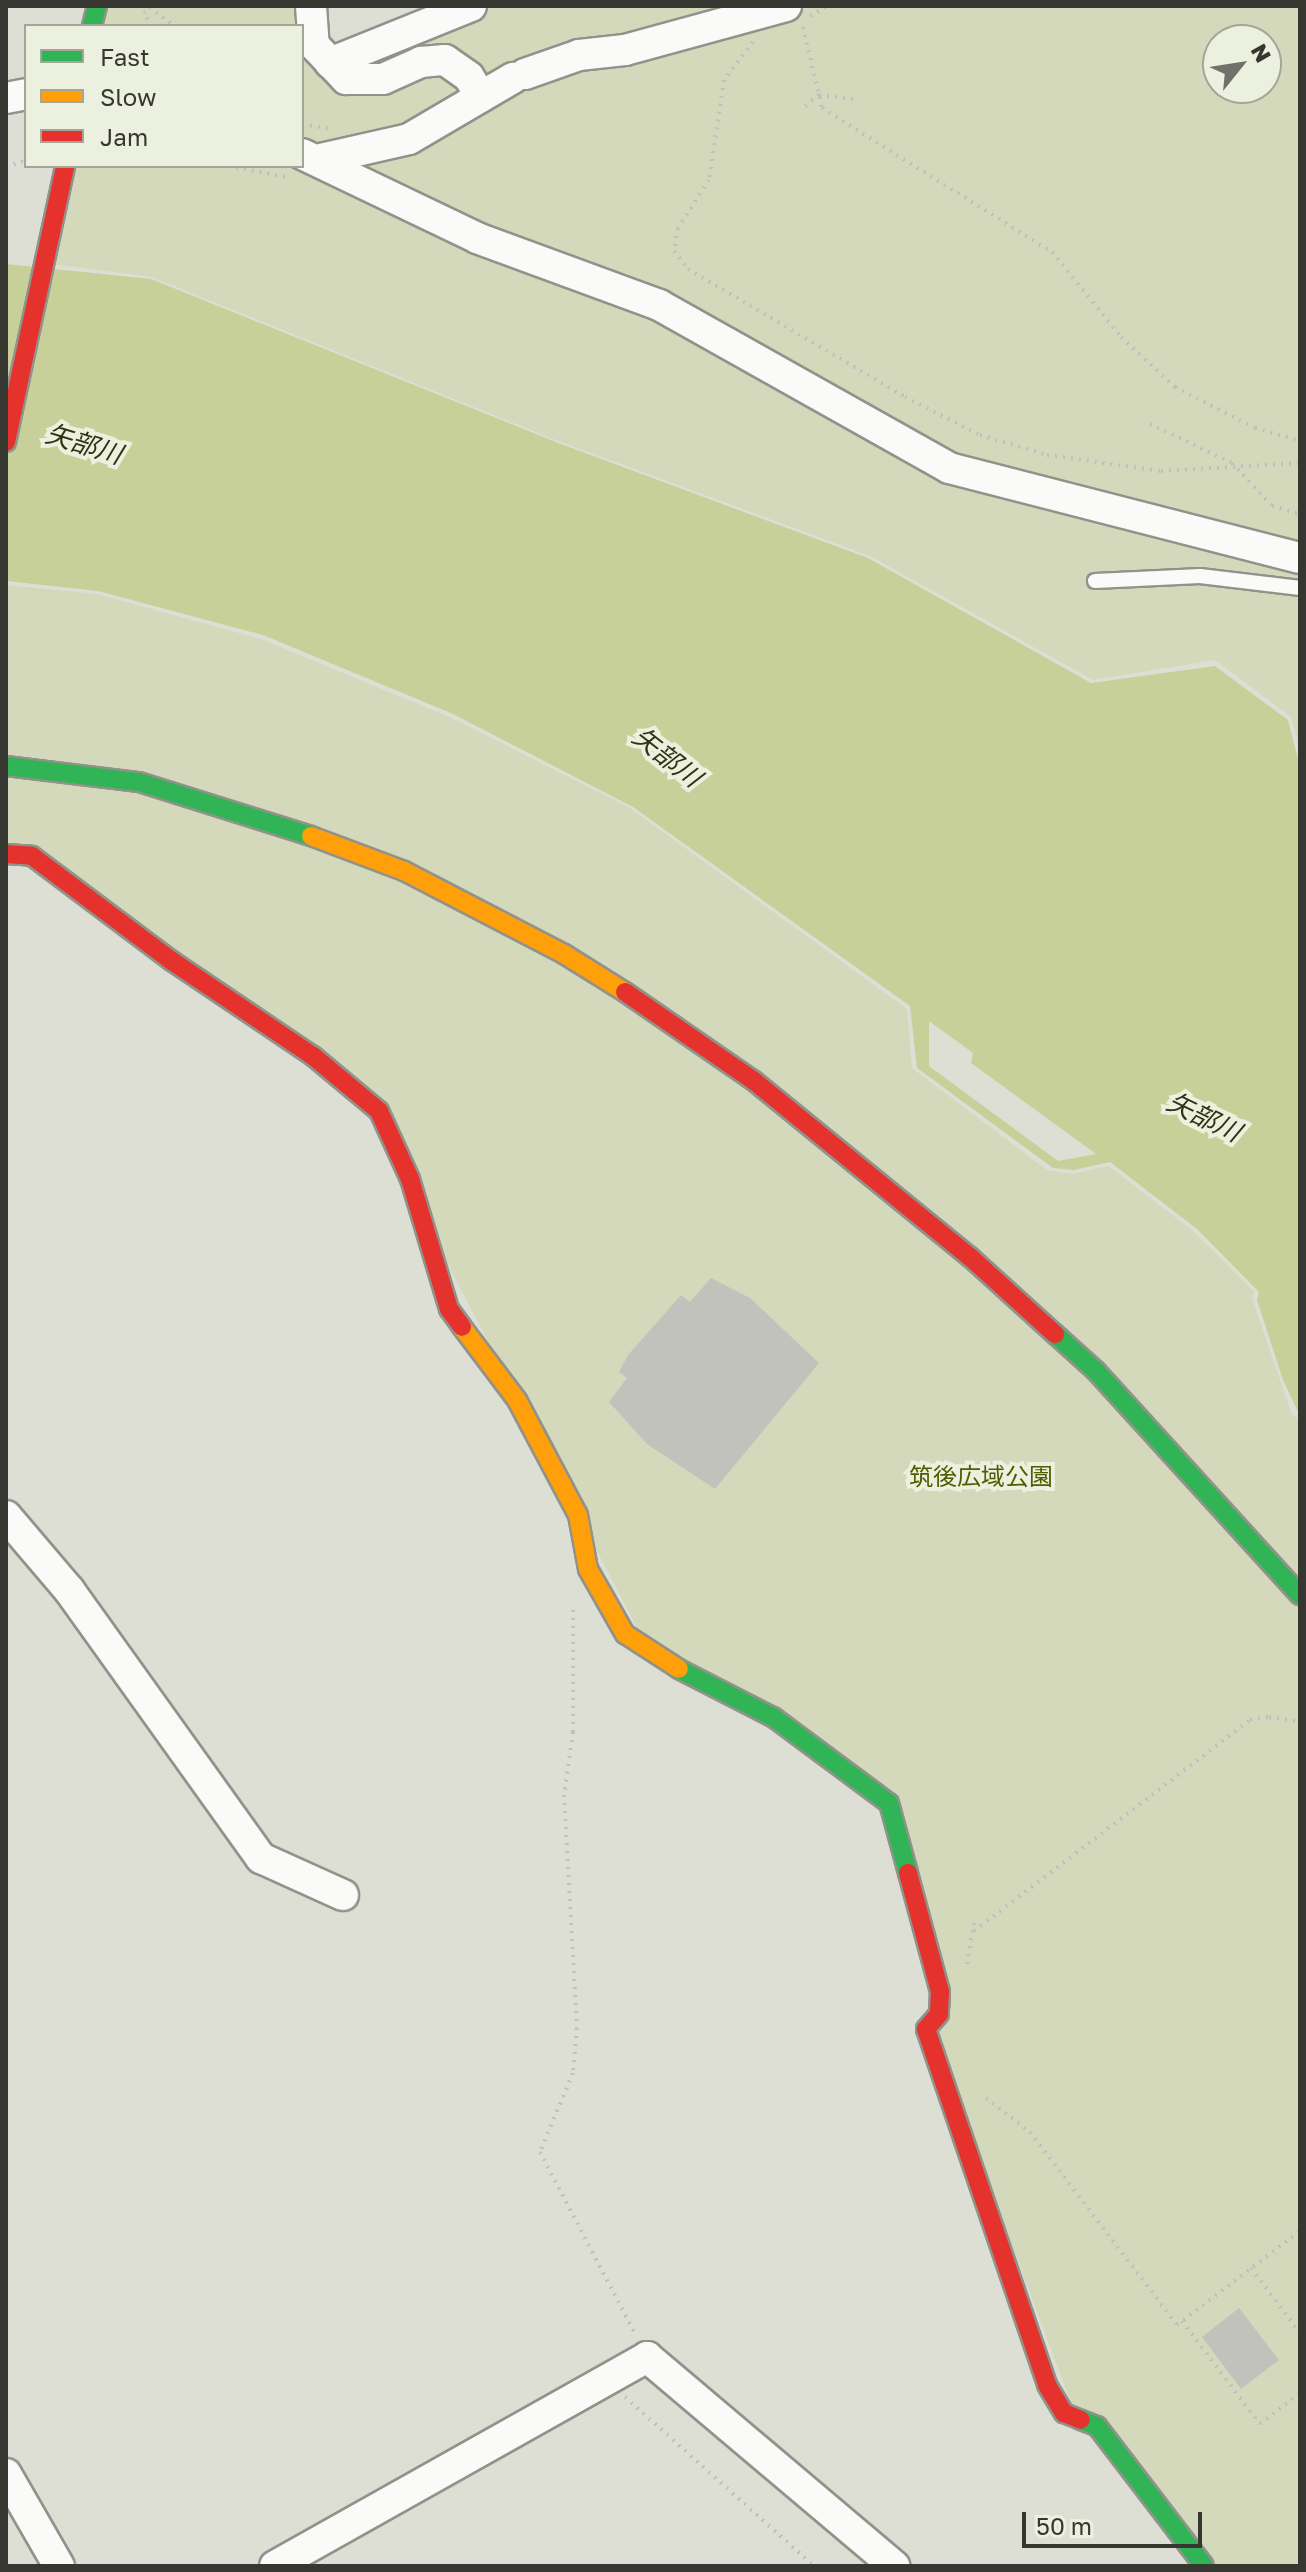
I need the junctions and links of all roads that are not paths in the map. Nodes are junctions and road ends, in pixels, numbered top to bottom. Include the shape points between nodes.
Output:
1 (311, 6) edge
2 (471, 6) edge
3 (786, 6) edge
4 (330, 63) junction
5 (481, 97) junction
6 (312, 156) edge
7 (65, 168) edge
8 (6, 442) edge
9 (1300, 558) edge
10 (1095, 581) dead end
11 (1300, 588) edge
12 (6, 766) edge
13 (6, 854) edge
14 (6, 1516) edge
15 (1300, 1595) edge
16 (343, 1895) dead end
17 (6, 2474) edge
18 (286, 2563) edge
19 (59, 2566) edge
20 (894, 2566) edge
21 (1204, 2566) edge

1 - 4 street via 314,45
2 - 4 street
3 - 5 street via 759,18 625,50 579,55 519,76
4 - 5 street via 346,79 383,79 421,62 445,60 469,77
5 - 6 street via 409,139
6 - 9 street via 477,238 659,305 949,468
7 - 8 street
10 - 11 lane via 1200,576
12 - 15 street via 139,782 247,813 404,871 564,954 643,1004 839,1147 981,1267 1096,1371
13 - 21 street via 32,856 172,961 313,1056 379,1111 410,1179 449,1309 517,1400 578,1515 588,1569 625,1634 652,1655 773,1717 889,1803 940,1992 939,2014 926,2029 1047,2385 1064,2413 1097,2426
14 - 16 street via 69,1590 261,1858
17 - 19 street
18 - 20 street via 647,2357

